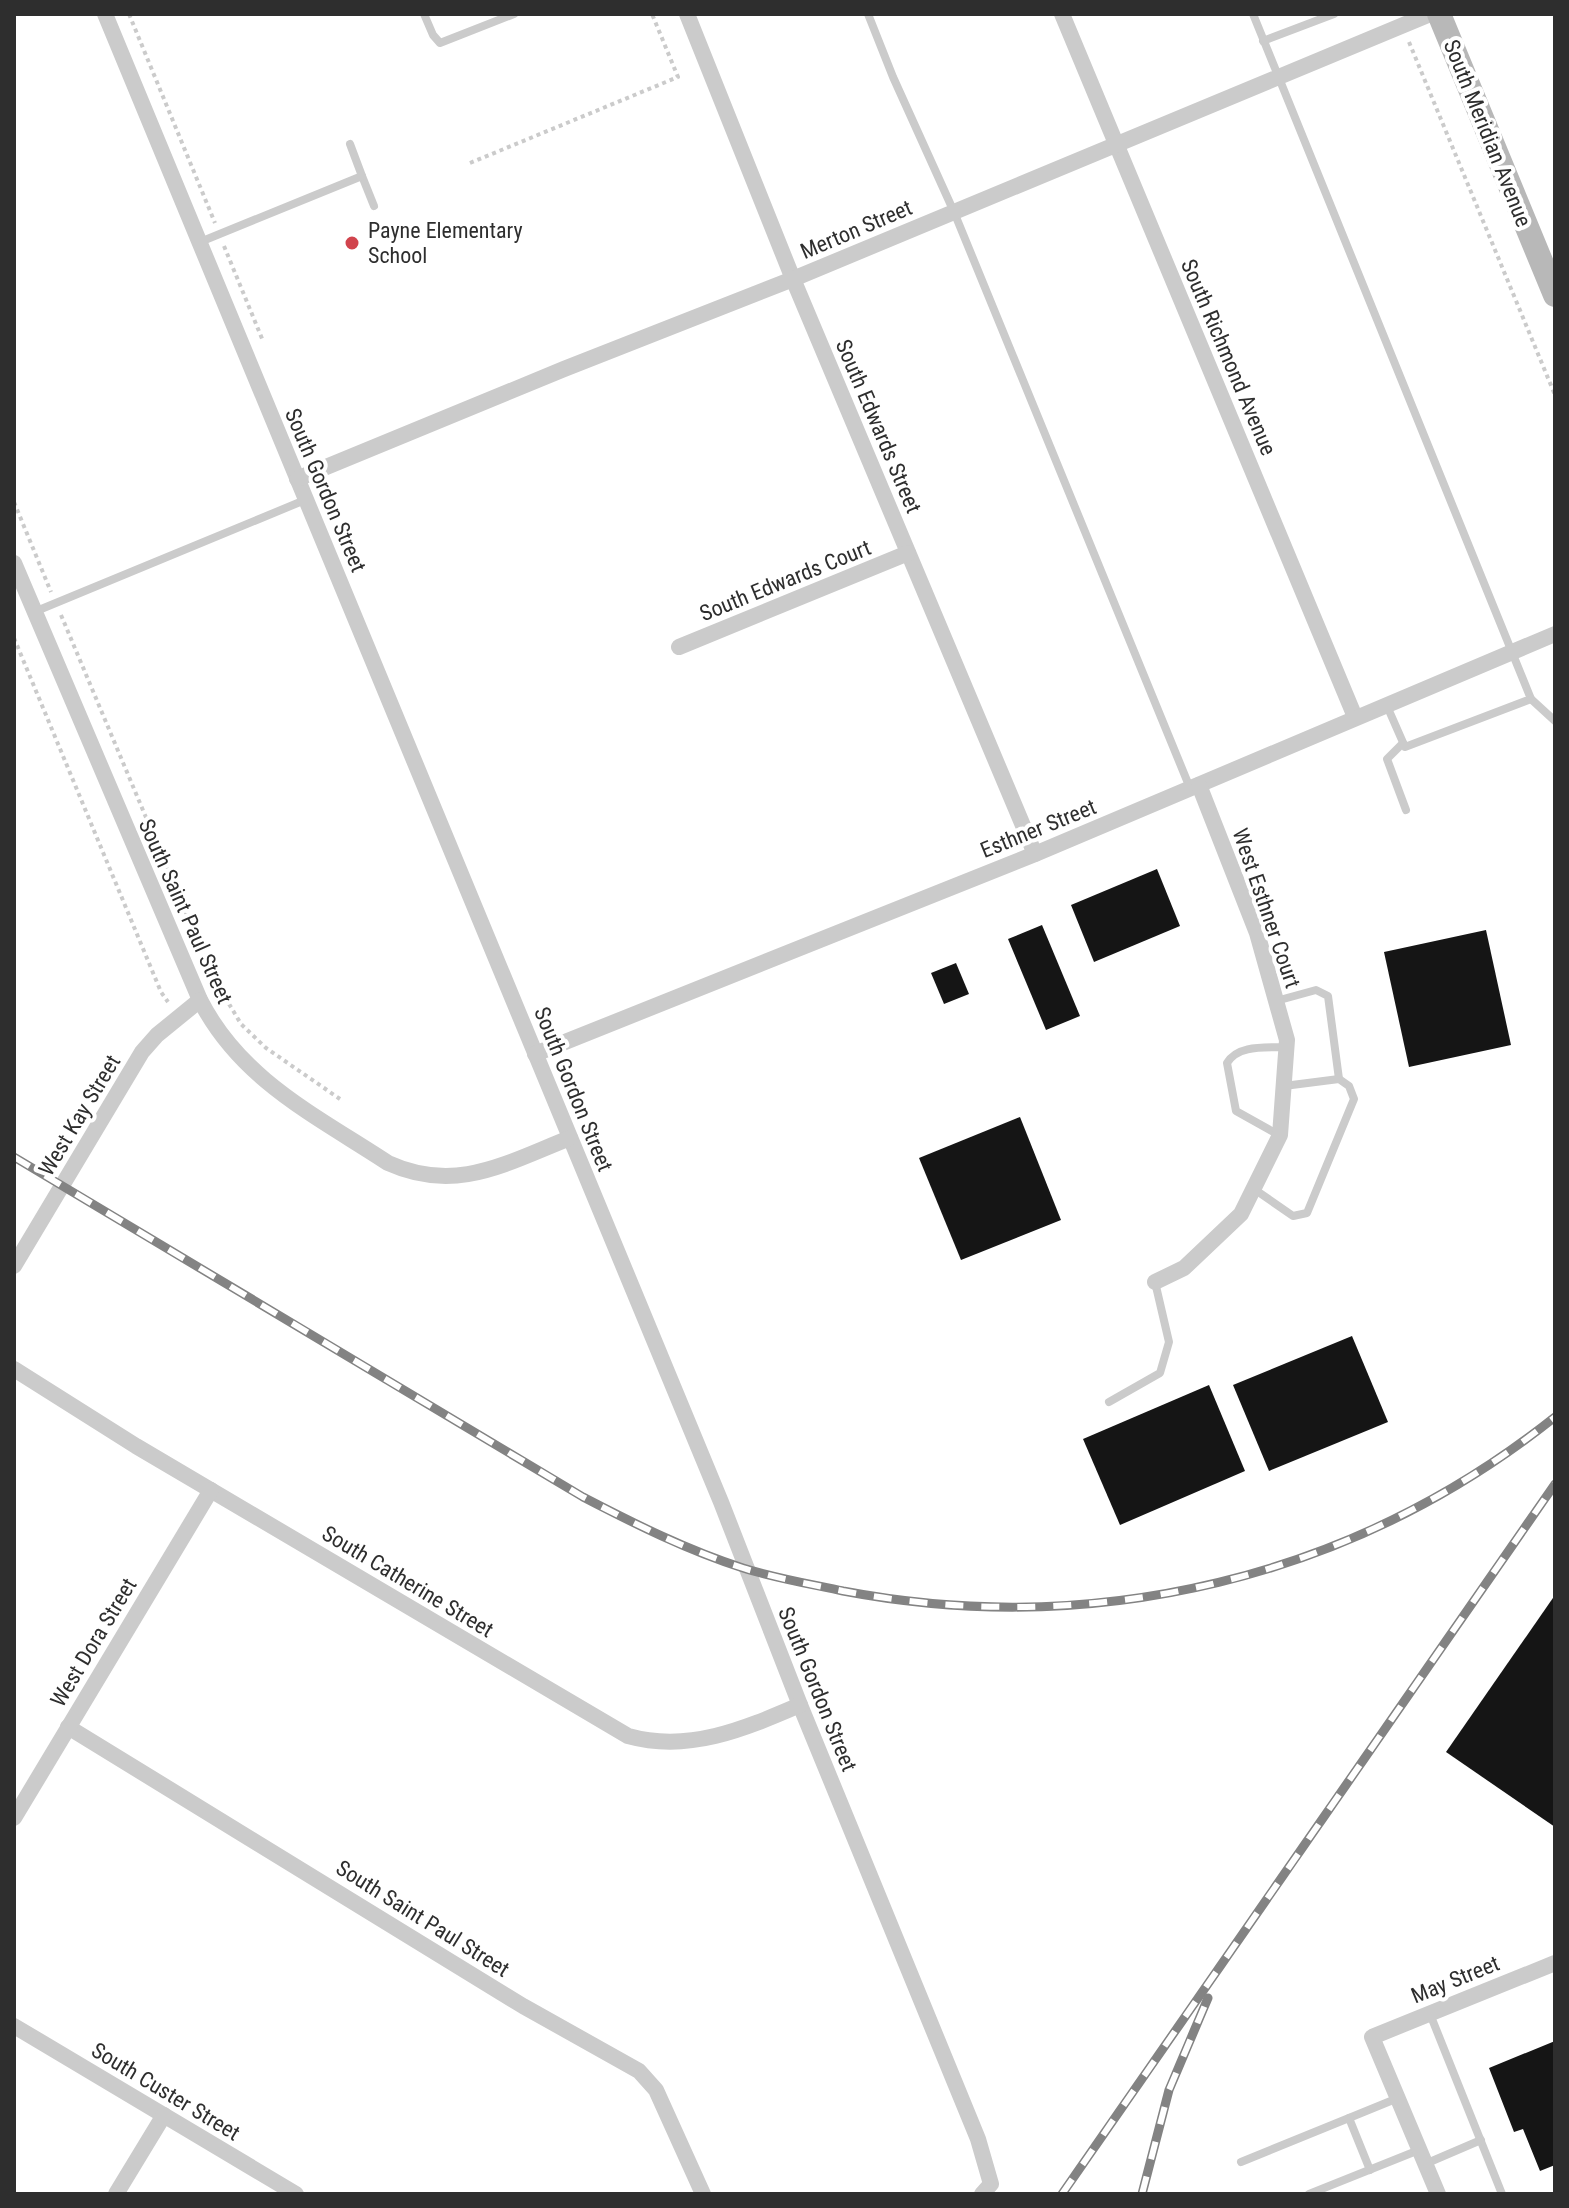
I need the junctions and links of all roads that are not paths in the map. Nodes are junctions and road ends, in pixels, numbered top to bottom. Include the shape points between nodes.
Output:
1 (105, 14) edge
2 (424, 14) edge
3 (514, 14) edge
4 (687, 14) edge
5 (868, 14) edge
6 (1062, 14) edge
7 (1253, 14) edge
8 (1334, 14) edge
9 (1430, 14) edge
10 (1439, 14) edge
11 (1263, 41) junction
12 (1278, 77) junction
13 (350, 144) dead end
14 (1116, 144) junction
15 (362, 176) junction
16 (374, 206) dead end
17 (954, 212) junction
18 (200, 243) junction
19 (793, 279) junction
20 (1555, 295) edge
21 (297, 479) junction
22 (306, 500) junction
23 (908, 553) junction
24 (14, 563) edge
25 (34, 612) junction
26 (1555, 634) edge
27 (679, 647) dead end
28 (1512, 653) junction
29 (1531, 699) junction
30 (1387, 704) junction
31 (1355, 717) junction
32 (1555, 721) edge
33 (1403, 743) junction
34 (1195, 787) junction
35 (1406, 810) dead end
36 (1035, 854) junction
37 (200, 1000) junction
38 (1276, 1001) junction
39 (1286, 1047) junction
40 (535, 1054) junction
41 (1339, 1079) junction
42 (1284, 1086) junction
43 (1280, 1135) junction
44 (570, 1138) junction
45 (1254, 1188) junction
46 (14, 1266) edge
47 (1155, 1282) joint
48 (14, 1369) edge
49 (1109, 1402) dead end
50 (211, 1490) junction
51 (800, 1705) junction
52 (68, 1727) junction
53 (14, 1818) edge
54 (1555, 1963) edge
55 (1430, 2013) junction
56 (14, 2026) edge
57 (1398, 2098) junction
58 (164, 2115) junction
59 (1349, 2118) junction
60 (1481, 2140) junction
61 (1422, 2157) junction
62 (1241, 2162) dead end
63 (1370, 2170) junction
64 (986, 2189) edge
65 (116, 2194) edge
66 (296, 2194) edge
67 (703, 2194) edge
68 (1309, 2194) edge
69 (1438, 2194) edge
70 (1502, 2194) edge

1 - 18 street, South Gordon Street
2 - 3 lane via 440,43
4 - 19 street, South Edwards Street
5 - 17 lane
6 - 14 street, South Richmond Avenue
7 - 11 lane
8 - 11 lane
9 - 12 street, Merton Street
10 - 20 main road, South Meridian Avenue
11 - 12 lane
12 - 14 street, Merton Street
12 - 28 lane
13 - 15 lane
14 - 17 street, Merton Street
14 - 31 street, South Richmond Avenue
15 - 16 lane
15 - 18 lane
17 - 19 street, Merton Street
17 - 34 lane
18 - 21 street, South Gordon Street
19 - 21 street, Merton Street
19 - 23 street, South Edwards Street
21 - 22 street, South Gordon Street
22 - 25 lane
22 - 40 street, South Gordon Street
23 - 27 street, South Edwards Court
23 - 36 street, South Edwards Street
24 - 25 street, South Saint Paul Street
25 - 37 street, South Saint Paul Street
26 - 28 street, Esthner Street
28 - 29 lane
28 - 30 street, Esthner Street
29 - 32 lane
29 - 33 lane via 1405,747
30 - 31 street, Esthner Street
30 - 33 lane
31 - 34 street, Esthner Street
33 - 35 lane via 1387,759
34 - 36 street, Esthner Street
34 - 38 street, West Esthner Court via 1257,933
36 - 40 street, Esthner Street
37 - 44 street, South Saint Paul Street via 211,1023 257,1076 411,1173 479,1173
37 - 46 street, West Kay Street via 142,1052
38 - 39 street, West Esthner Court
38 - 41 lane via 1316,990 1328,996
39 - 42 street, West Esthner Court
39 - 43 lane via 1243,1050 1227,1063 1236,1111
40 - 44 street, South Gordon Street
41 - 42 lane
41 - 45 lane via 1354,1099 1307,1213 1293,1216
42 - 43 street, West Esthner Court
43 - 45 street, West Esthner Court
44 - 51 street, South Gordon Street
45 - 47 street, West Esthner Court via 1241,1214 1184,1268
47 - 49 lane via 1169,1342 1160,1373
48 - 50 street, South Catherine Street
50 - 51 street, South Catherine Street via 628,1736 651,1743 701,1740
50 - 52 street, West Dora Street
51 - 64 street, South Gordon Street via 978,2139
52 - 53 street, West Dora Street
52 - 67 street, South Saint Paul Street via 523,2006 639,2071 661,2101
54 - 55 street, May Street
55 - 57 street, May Street via 1372,2037
55 - 60 lane
56 - 58 street, South Custer Street
57 - 59 lane
57 - 61 street
58 - 65 street
58 - 66 street, South Custer Street
59 - 62 lane
59 - 63 lane
60 - 61 lane
60 - 70 lane
61 - 63 lane
61 - 69 street
63 - 68 lane

